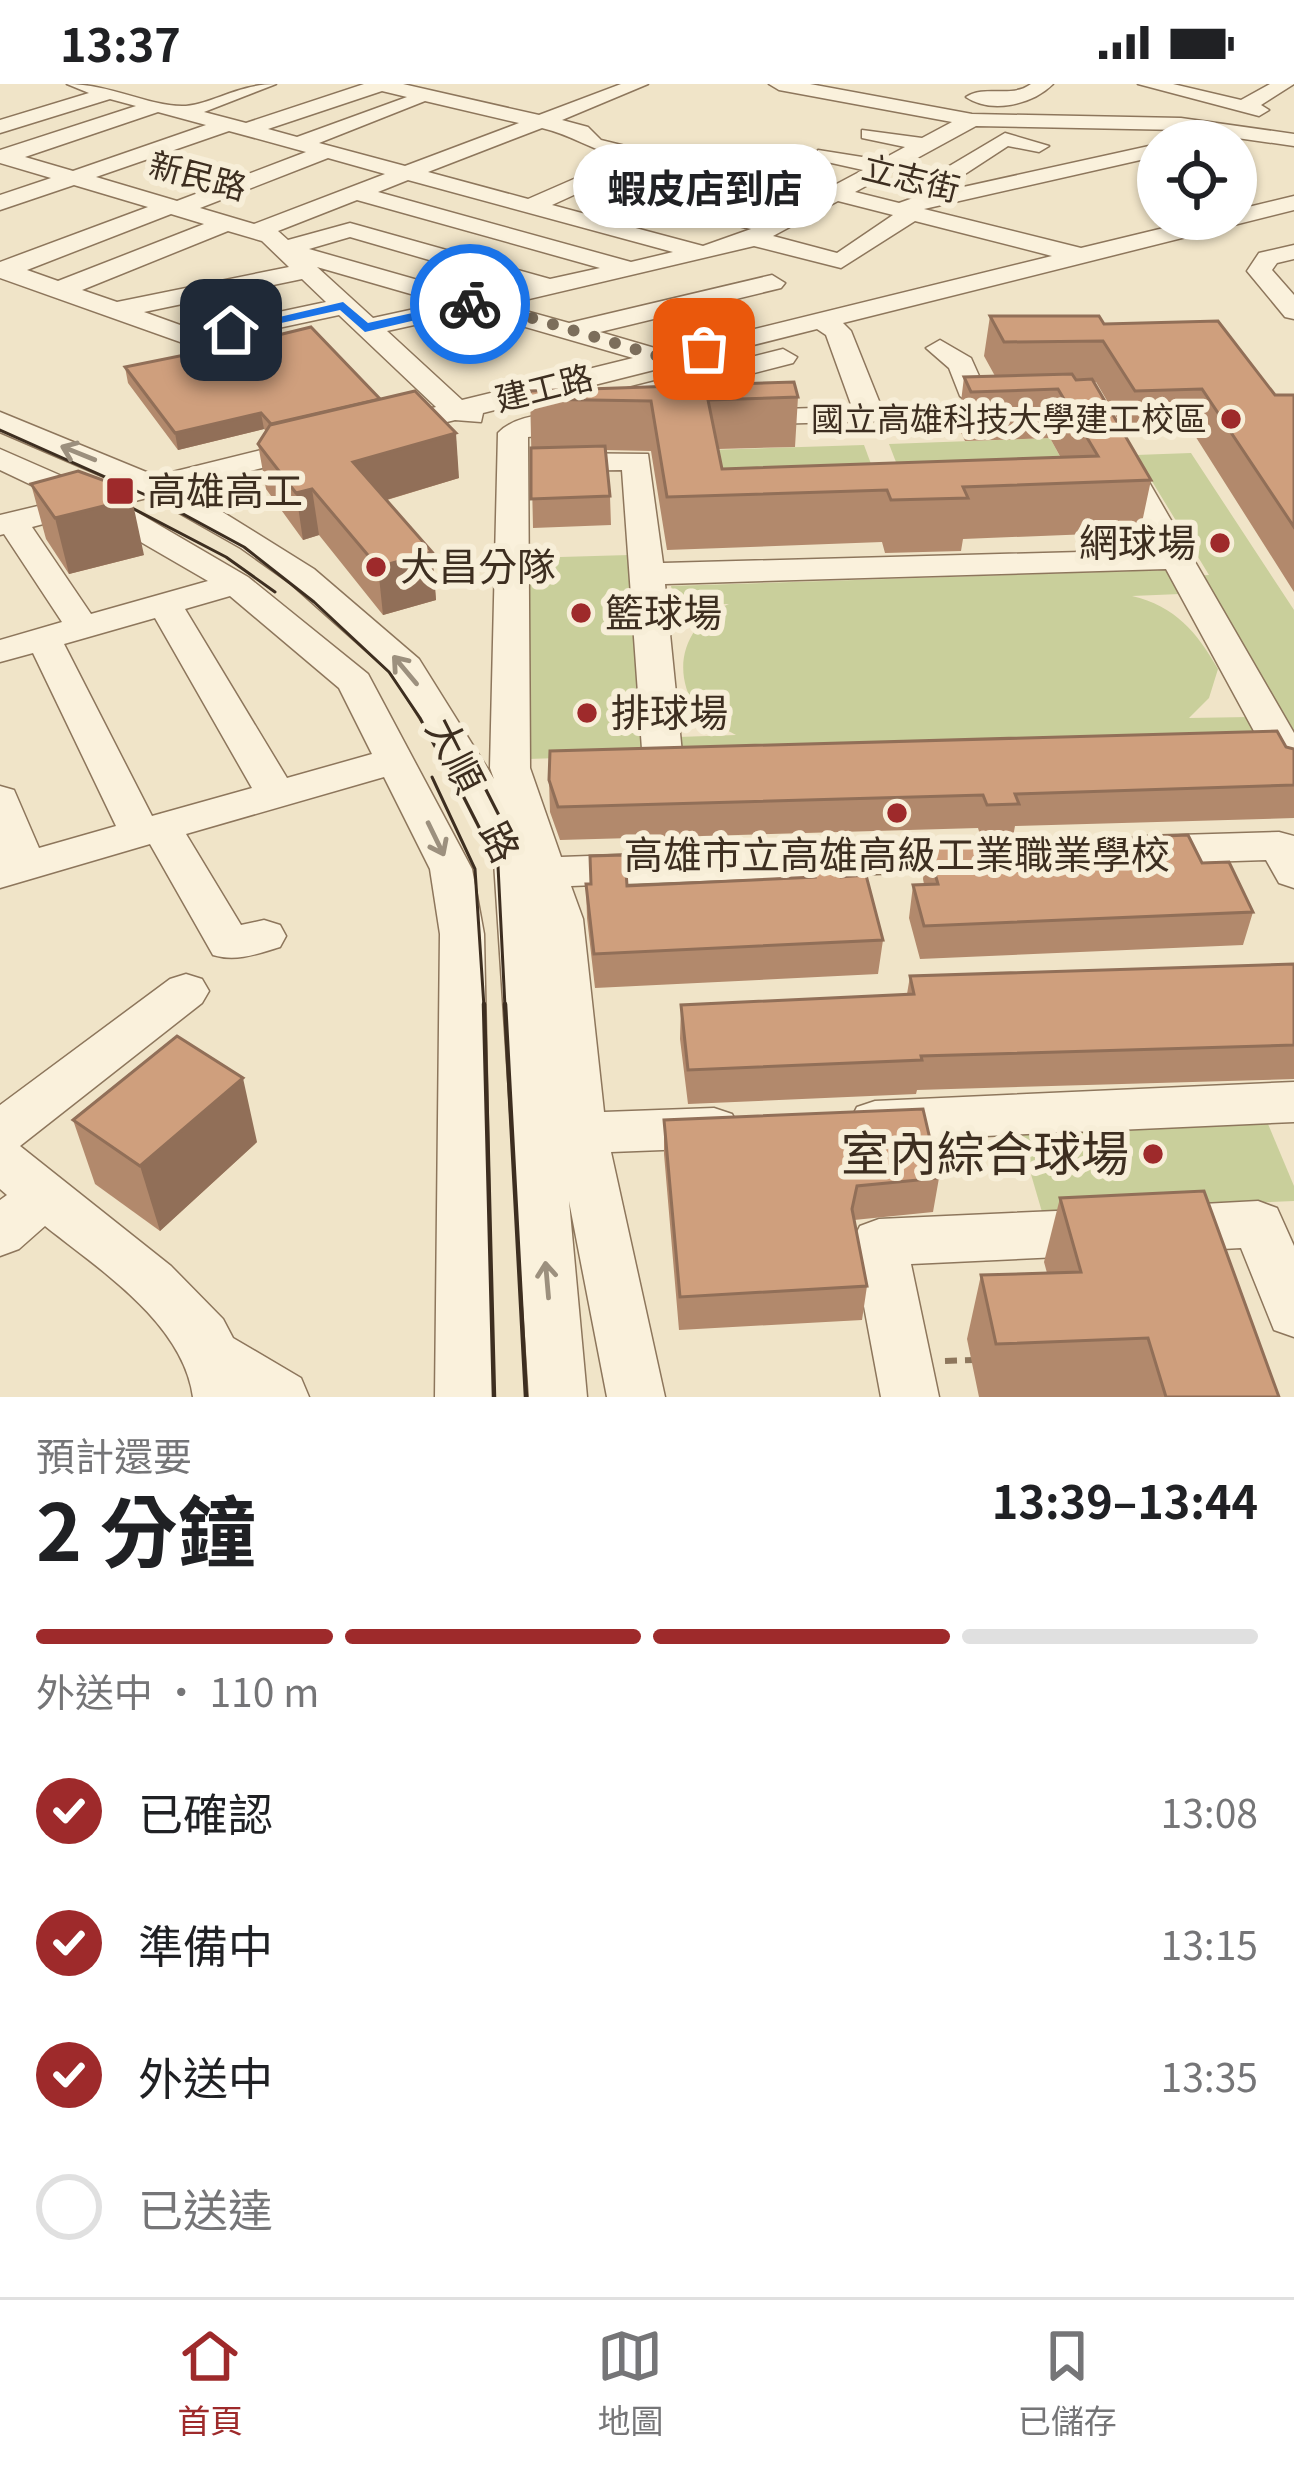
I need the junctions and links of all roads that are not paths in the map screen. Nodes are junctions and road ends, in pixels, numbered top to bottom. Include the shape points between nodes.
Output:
1 (171, 84) edge
2 (266, 84) edge
3 (379, 84) edge
4 (484, 84) edge
5 (638, 84) edge
6 (1043, 84) edge
7 (1148, 84) edge
8 (1284, 84) edge
9 (100, 89) edge
10 (1182, 89) edge
11 (792, 90) edge
12 (434, 95) edge
13 (156, 106) junction
14 (1242, 107) junction
15 (915, 110) junction
16 (1273, 111) dead end
17 (183, 113) junction
18 (972, 120) junction
19 (1181, 120) edge
20 (542, 123) junction
21 (1137, 123) edge
22 (236, 127) junction
23 (0, 128) edge
24 (869, 134) dead end
25 (1257, 135) edge
26 (375, 136) dead end
27 (1294, 140) edge
28 (297, 144) junction
29 (924, 145) junction
30 (158, 148) junction
31 (326, 152) junction
32 (826, 155) dead end
33 (1137, 155) edge
34 (1, 156) edge
35 (643, 156) junction
36 (202, 160) dead end
37 (1110, 161) junction
38 (967, 163) junction
39 (881, 167) junction
40 (408, 174) junction
41 (714, 174) junction
42 (1042, 176) junction
43 (70, 178) junction
44 (528, 180) dead end
45 (934, 184) junction
46 (966, 193) junction
47 (1088, 193) dead end
48 (356, 194) junction
49 (836, 194) junction
50 (490, 197) junction
51 (0, 203) edge
52 (1294, 203) edge
53 (175, 207) junction
54 (529, 207) junction
55 (700, 210) dead end
56 (905, 210) junction
57 (1257, 212) edge
58 (1000, 213) dead end
59 (229, 222) junction
60 (957, 223) junction
61 (605, 228) junction
62 (259, 230) junction
63 (1143, 240) edge
64 (284, 249) junction
65 (765, 252) junction
66 (703, 253) junction
67 (1294, 253) edge
68 (1081, 255) junction
69 (626, 268) junction
70 (2, 270) edge
71 (307, 271) junction
72 (549, 287) junction
73 (59, 290) junction
74 (479, 302) junction
75 (343, 306) junction
76 (1294, 307) edge
77 (117, 310) junction
78 (436, 311) junction
79 (517, 313) junction
80 (365, 328) junction
81 (574, 330) junction
82 (463, 332) dead end
83 (813, 335) junction
84 (194, 338) junction
85 (940, 348) dead end
86 (242, 356) edge
87 (672, 390) junction
88 (1040, 402) edge
89 (967, 404) junction
90 (456, 410) junction
91 (870, 415) junction
92 (1098, 419) edge
93 (718, 420) edge
94 (0, 421) edge
95 (518, 441) junction
96 (0, 458) edge
97 (154, 487) junction
98 (95, 501) junction
99 (7, 523) edge
100 (1177, 559) junction
101 (645, 574) junction
102 (236, 584) junction
103 (164, 605) junction
104 (83, 628) junction
105 (44, 639) junction
106 (0, 651) edge
107 (1233, 744) edge
108 (1287, 755) edge
109 (398, 760) junction
110 (711, 762) edge
111 (663, 764) junction
112 (620, 765) edge
113 (554, 767) edge
114 (510, 768) junction
115 (276, 794) junction
116 (0, 799) edge
117 (150, 830) junction
118 (1113, 851) edge
119 (1289, 854) edge
120 (1018, 855) edge
121 (12, 869) edge
122 (545, 872) junction
123 (264, 936) dead end
124 (186, 991) dead end
125 (1294, 1102) edge
126 (0, 1132) edge
127 (558, 1134) junction
128 (0, 1159) edge
129 (43, 1195) junction
130 (0, 1233) edge
131 (1294, 1312) edge
132 (218, 1377) edge
133 (906, 1380) edge
134 (280, 1397) edge
135 (464, 1397) edge
136 (558, 1397) edge
137 (636, 1397) edge

1 - 9 street
2 - 17 street
3 - 12 street, 立志街
3 - 22 street
4 - 12 street
5 - 20 street
6 - 15 street via 1025,98 941,94
7 - 10 street
8 - 14 street
9 - 13 street
9 - 23 street
10 - 14 street
10 - 19 street
11 - 15 street
12 - 20 street, 立志街
12 - 26 street
12 - 28 street
13 - 17 street
13 - 34 street
14 - 16 street
15 - 18 street
17 - 22 street
18 - 21 street
18 - 29 street
20 - 35 street, 立志街 via 581,131 592,150
20 - 40 street
22 - 28 street
22 - 30 street
24 - 29 street
25 - 27 street
28 - 31 street
29 - 39 street
30 - 36 street
30 - 43 street
31 - 40 street
31 - 53 street
32 - 39 street
33 - 37 street
34 - 43 street, 新民路
35 - 41 street, 立志街
35 - 54 street
37 - 38 street via 1005,139
37 - 42 street
38 - 42 street
38 - 45 street
39 - 49 street
40 - 48 street
40 - 50 street
41 - 49 street, 立志街
41 - 61 street
42 - 46 street
42 - 47 street
43 - 51 street
43 - 53 street, 新民路
44 - 50 street
45 - 46 street
45 - 56 street
46 - 56 street
48 - 62 street
48 - 69 street
49 - 56 street, 立志街
49 - 65 street
50 - 54 street
52 - 57 street, 建工路
53 - 59 street, 新民路
53 - 70 street
54 - 61 street
55 - 65 street
56 - 60 street, 立志街
56 - 65 street via 841,261
58 - 60 street
59 - 62 street, 新民路
59 - 73 street
60 - 68 street, 立志街
61 - 66 street
62 - 64 street, 新民路
63 - 68 street, 建工路
64 - 71 street, 新民路
64 - 72 street via 350,230
64 - 74 street
65 - 66 street
65 - 79 street
65 - 81 street
66 - 69 street
67 - 76 street via 1268,258 1259,271
68 - 83 street, 建工路
69 - 72 street
70 - 73 street
71 - 75 street, 新民路
71 - 77 street
72 - 74 street
73 - 77 street
74 - 78 street
74 - 79 street
75 - 80 street, 新民路
75 - 84 street
77 - 84 street
78 - 80 street
78 - 82 street
79 - 81 street
80 - 90 street, 新民路
81 - 87 street
83 - 87 street, 建工路
83 - 87 street via 769,360 781,368
83 - 91 street via 838,331
84 - 86 street
85 - 89 street via 961,364
87 - 90 street, 建工路
87 - 95 street
87 - 95 street via 627,408 617,399
88 - 89 street
89 - 91 street
90 - 95 street
90 - 97 street, 建工路
91 - 93 street
92 - 100 street
97 -> 94 street, 大順二路
95 - 101 street via 637,460
95 - 114 street
96 - 98 street, 大順二路
97 - 98 street, 建工路
127 -> 97 street, 大順二路 via 515,862 457,746 406,667 316,588 253,541
98 - 99 street, 建工路
98 - 102 street, 大順二路
99 - 104 street
100 - 101 street
100 - 108 street
101 - 111 street
102 - 103 street
102 - 109 street, 大順二路 via 355,682
103 - 104 street
103 - 115 street
104 - 105 street
105 - 106 street
105 - 117 street
107 - 108 street
109 - 115 street
109 -> 135 street, 大順二路 via 451,869 462,934
110 - 111 street
111 - 112 street
113 - 114 street
114 - 122 street
115 - 117 street
116 - 121 street
117 - 121 street
117 - 123 street via 230,944
118 - 119 street
120 - 122 street
122 - 127 street via 561,920
124 - 126 street
125 - 127 street
136 -> 127 street, 大順二路
127 - 137 street
128 - 129 street
129 - 130 street
129 - 132 street via 176,1307
131 - 133 street via 1258,1224 879,1242
132 - 134 street

